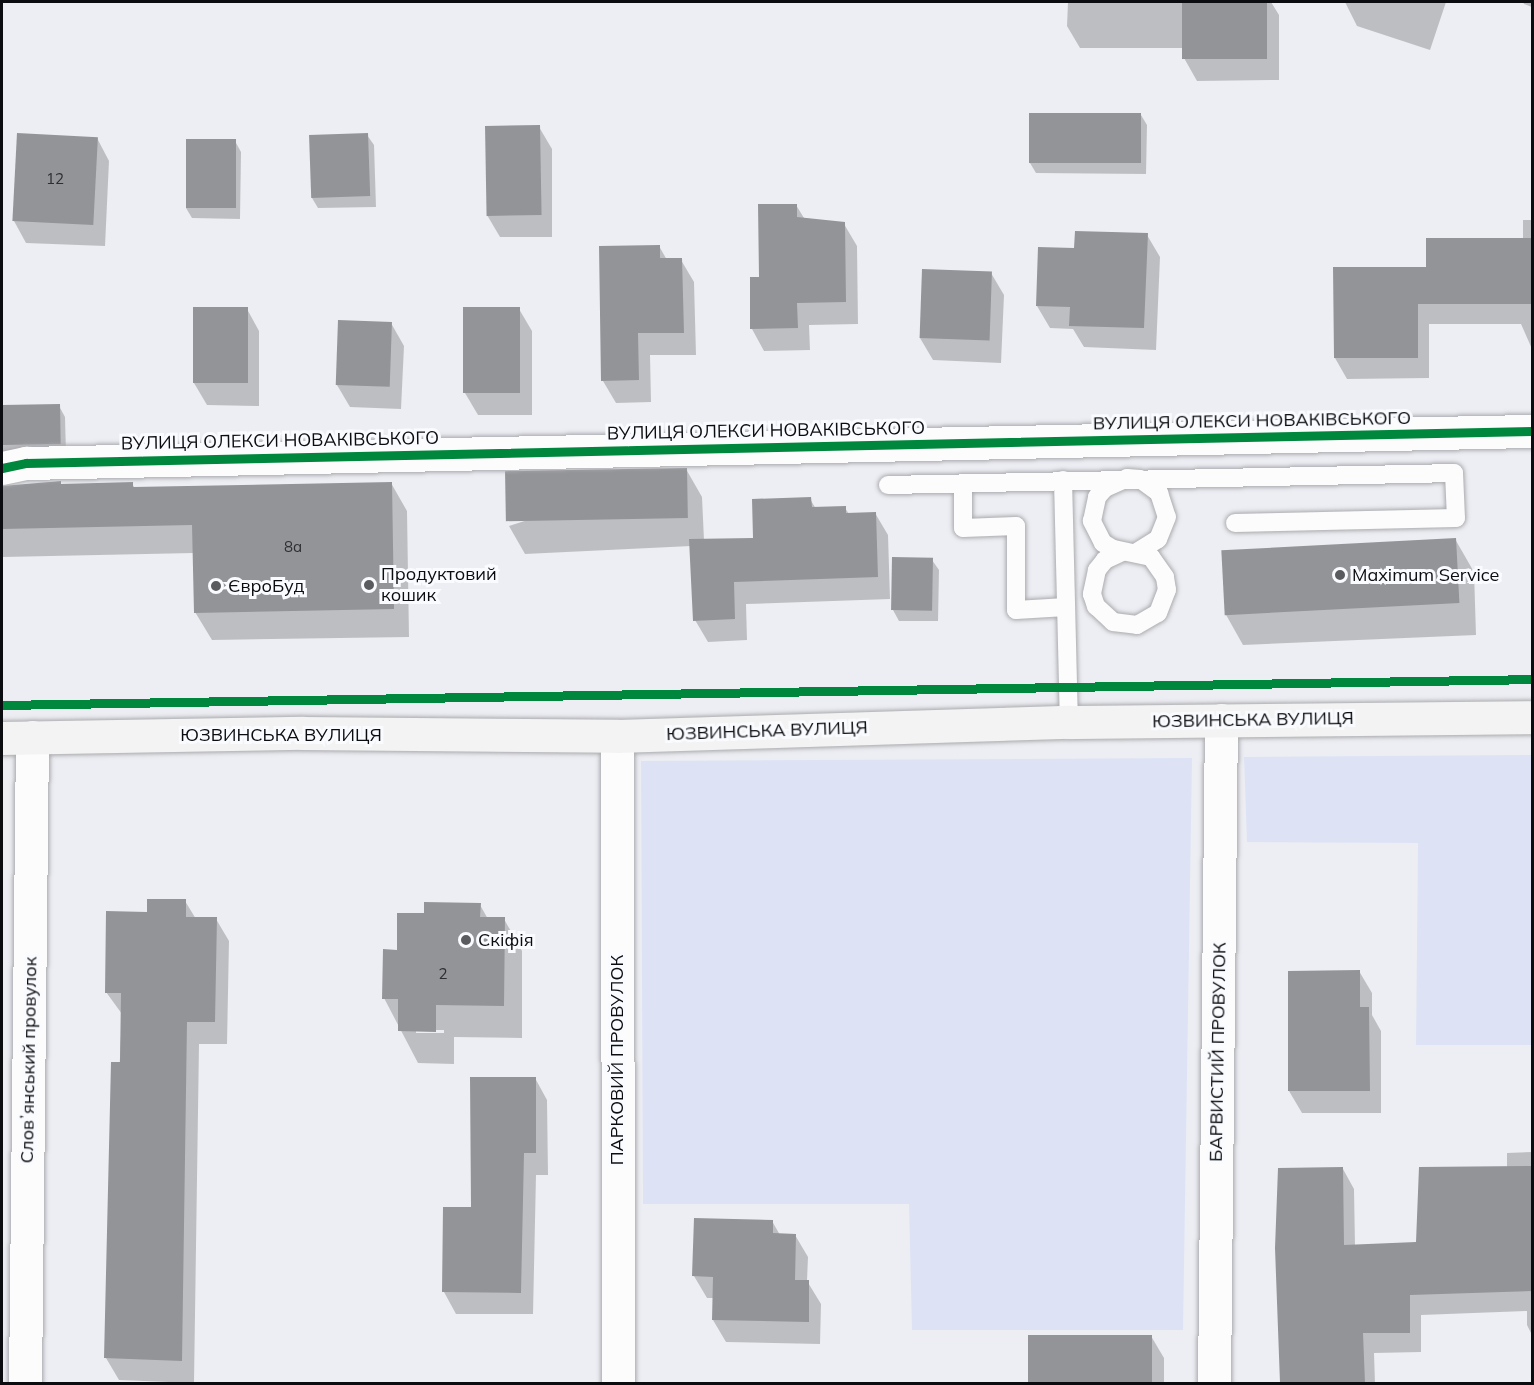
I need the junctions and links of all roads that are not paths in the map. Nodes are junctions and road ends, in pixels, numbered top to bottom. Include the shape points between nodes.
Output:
1 (1533, 431) edge
2 (2, 468) edge
3 (1127, 478) junction
4 (1063, 480) junction
5 (963, 483) junction
6 (888, 486) dead end
7 (1235, 523) dead end
8 (1066, 607) junction
9 (1533, 717) edge
10 (1221, 720) junction
11 (1069, 722) junction
12 (617, 736) junction
13 (17, 738) edge
14 (25, 1383) edge
15 (618, 1383) edge
16 (1214, 1383) edge

1 - 2 street, ВУЛИЦЯ ОЛЕКСИ НОВАКІВСЬКОГО via 38,463
3 - 3 lane via 1105,488 1092,508 1096,533 1103,543 1130,552 1158,540 1167,517 1159,493 1140,479
3 - 4 lane
3 - 7 lane via 1454,473 1456,518
4 - 5 lane
4 - 8 lane
5 - 6 lane
5 - 8 lane via 963,528 1016,526 1016,610
8 - 11 lane
9 - 10 main road, ЮЗВИНСЬКА ВУЛИЦЯ
10 - 11 main road, ЮЗВИНСЬКА ВУЛИЦЯ
10 - 16 street, БАРВИСТИЙ ПРОВУЛОК
11 - 12 main road, ЮЗВИНСЬКА ВУЛИЦЯ
12 - 13 main road, ЮЗВИНСЬКА ВУЛИЦЯ via 303,733
12 - 15 street, ПАРКОВИЙ ПРОВУЛОК
13 - 14 street, Словʼянський провулок

